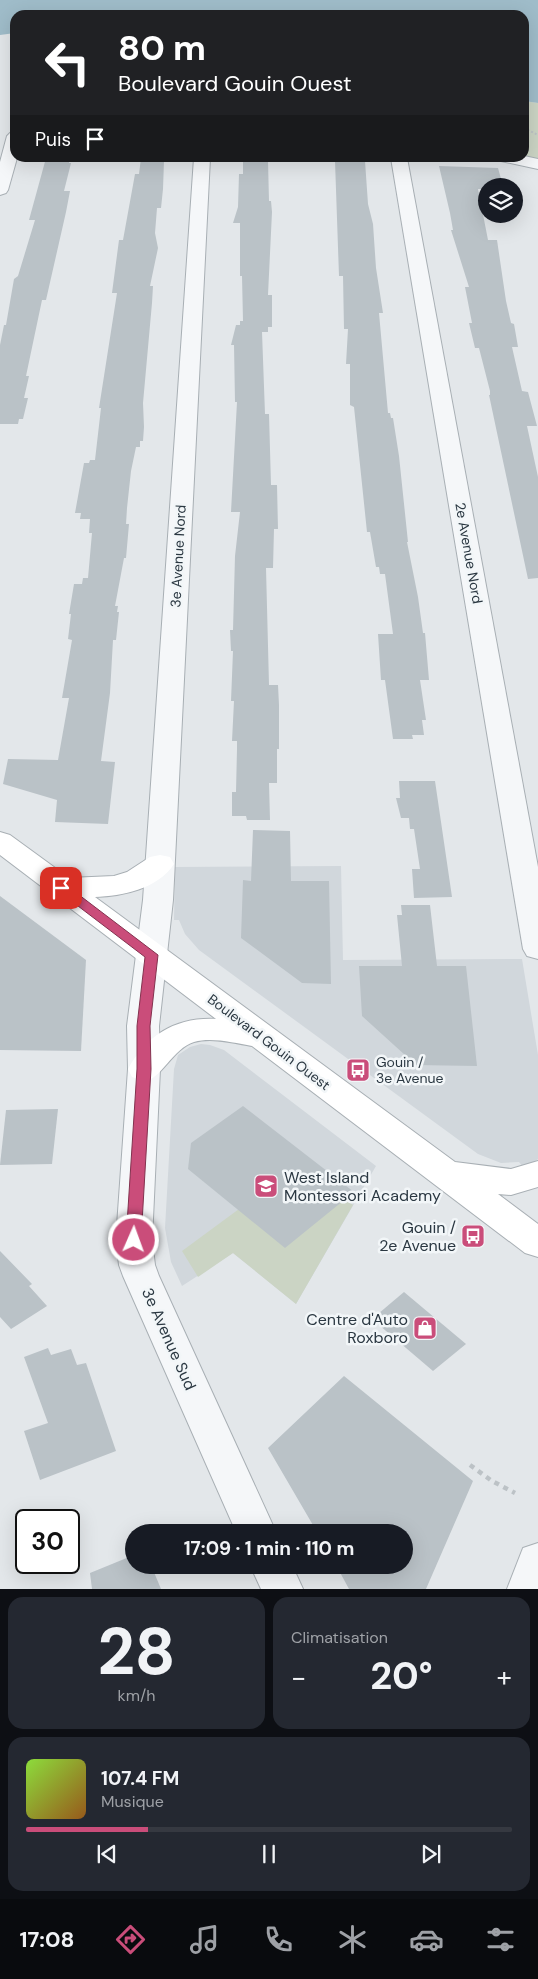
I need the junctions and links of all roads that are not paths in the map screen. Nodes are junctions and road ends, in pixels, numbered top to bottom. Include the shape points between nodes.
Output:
1 (10, 154) edge
2 (202, 162) edge
3 (400, 162) edge
4 (0, 190) edge
5 (0, 841) edge
6 (160, 864) junction
7 (61, 888) junction
8 (538, 949) edge
9 (152, 955) junction
10 (261, 1036) junction
11 (144, 1069) junction
12 (538, 1174) edge
13 (446, 1175) junction
14 (538, 1243) edge
15 (252, 1524) edge
16 (538, 1562) edge
17 (275, 1574) edge
18 (282, 1589) edge
19 (528, 1589) edge

1 - 4 street
2 - 6 street, 3e Avenue Nord
3 - 8 street, 2e Avenue Nord
5 - 7 main road, Boulevard Gouin Ouest
6 - 7 main road via 142,878 123,885
6 - 9 street, 3e Avenue Nord
7 - 9 main road, Boulevard Gouin Ouest
9 - 10 main road, Boulevard Gouin Ouest
9 - 11 street, 3e Avenue Sud via 143,1026
10 - 11 main road via 209,1029 186,1032 162,1046
10 - 13 main road, Boulevard Gouin Ouest
11 - 15 street, 3e Avenue Sud via 134,1224 136,1265
12 - 13 main road via 511,1182
13 - 14 main road, Boulevard Gouin Ouest
16 - 19 street
17 - 18 street

